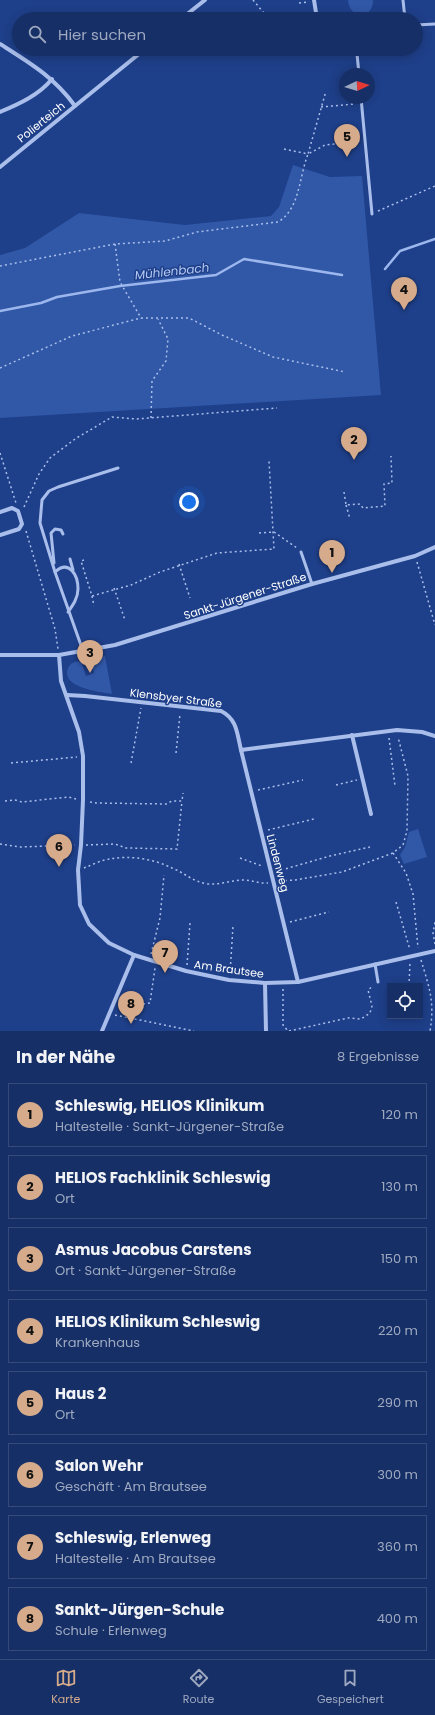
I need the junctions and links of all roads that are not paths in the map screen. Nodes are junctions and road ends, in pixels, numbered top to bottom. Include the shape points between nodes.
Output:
1 (205, 0) edge
2 (403, 0) edge
3 (314, 1) edge
4 (190, 12) edge
5 (316, 12) edge
6 (404, 12) edge
7 (435, 24) edge
8 (423, 25) edge
9 (0, 44) edge
10 (12, 52) edge
11 (18, 56) edge
12 (137, 56) edge
13 (357, 56) edge
14 (358, 68) edge
15 (52, 79) junction
16 (361, 104) edge
17 (75, 106) junction
18 (0, 112) edge
19 (0, 167) edge
20 (372, 214) road end
21 (118, 468) dead end
22 (0, 512) edge
23 (63, 534) dead end
24 (0, 535) edge
25 (435, 548) edge
26 (302, 552) road end
27 (70, 559) dead end
28 (55, 572) junction
29 (73, 572) junction
30 (312, 584) junction
31 (68, 612) junction
32 (83, 650) junction
33 (59, 655) junction
34 (0, 656) edge
35 (67, 696) junction
36 (352, 735) junction
37 (435, 736) edge
38 (241, 750) junction
39 (371, 814) dead end
40 (435, 951) edge
41 (134, 955) junction
42 (375, 964) junction
43 (298, 982) junction
44 (378, 982) road end
45 (265, 983) junction
46 (102, 1031) edge
47 (266, 1031) edge

1 - 4 street
2 - 6 lane
3 - 5 street
7 - 8 lane
9 - 10 street
11 - 15 street
12 - 17 street, Polierteich
13 - 14 lane
15 - 17 street via 64,90
15 - 18 street via 35,95
16 - 20 lane
17 - 19 street, Polierteich
21 - 28 lane via 49,491 42,500 40,522
22 - 24 street via 12,508 18,511 22,524 19,528
23 - 28 lane via 61,530 55,529 51,533
25 - 30 street, Sankt-Jürgener-Straße via 415,556
26 - 30 lane
27 - 29 lane
28 - 29 lane via 66,566
28 - 31 lane
29 - 31 lane via 78,590 75,602
30 - 32 street, Sankt-Jürgener-Straße via 162,632 115,645
31 - 32 lane
32 - 33 street, Sankt-Jürgener-Straße
33 - 34 street, Sankt-Jürgener-Straße
33 - 35 street, Am Brautsee via 61,681
35 - 38 street, Klensbyer Straße via 221,711 233,720
35 - 41 street, Am Brautsee via 79,732 83,756 82,845 78,870 80,905 89,924 109,943
36 - 37 street via 397,730
36 - 38 street
36 - 39 street
38 - 43 street, Lindenweg
40 - 42 street, Am Brautsee
41 - 45 street, Am Brautsee via 186,971 229,980
41 - 46 street
42 - 43 street, Am Brautsee
42 - 44 lane
43 - 45 street, Am Brautsee
45 - 47 street

